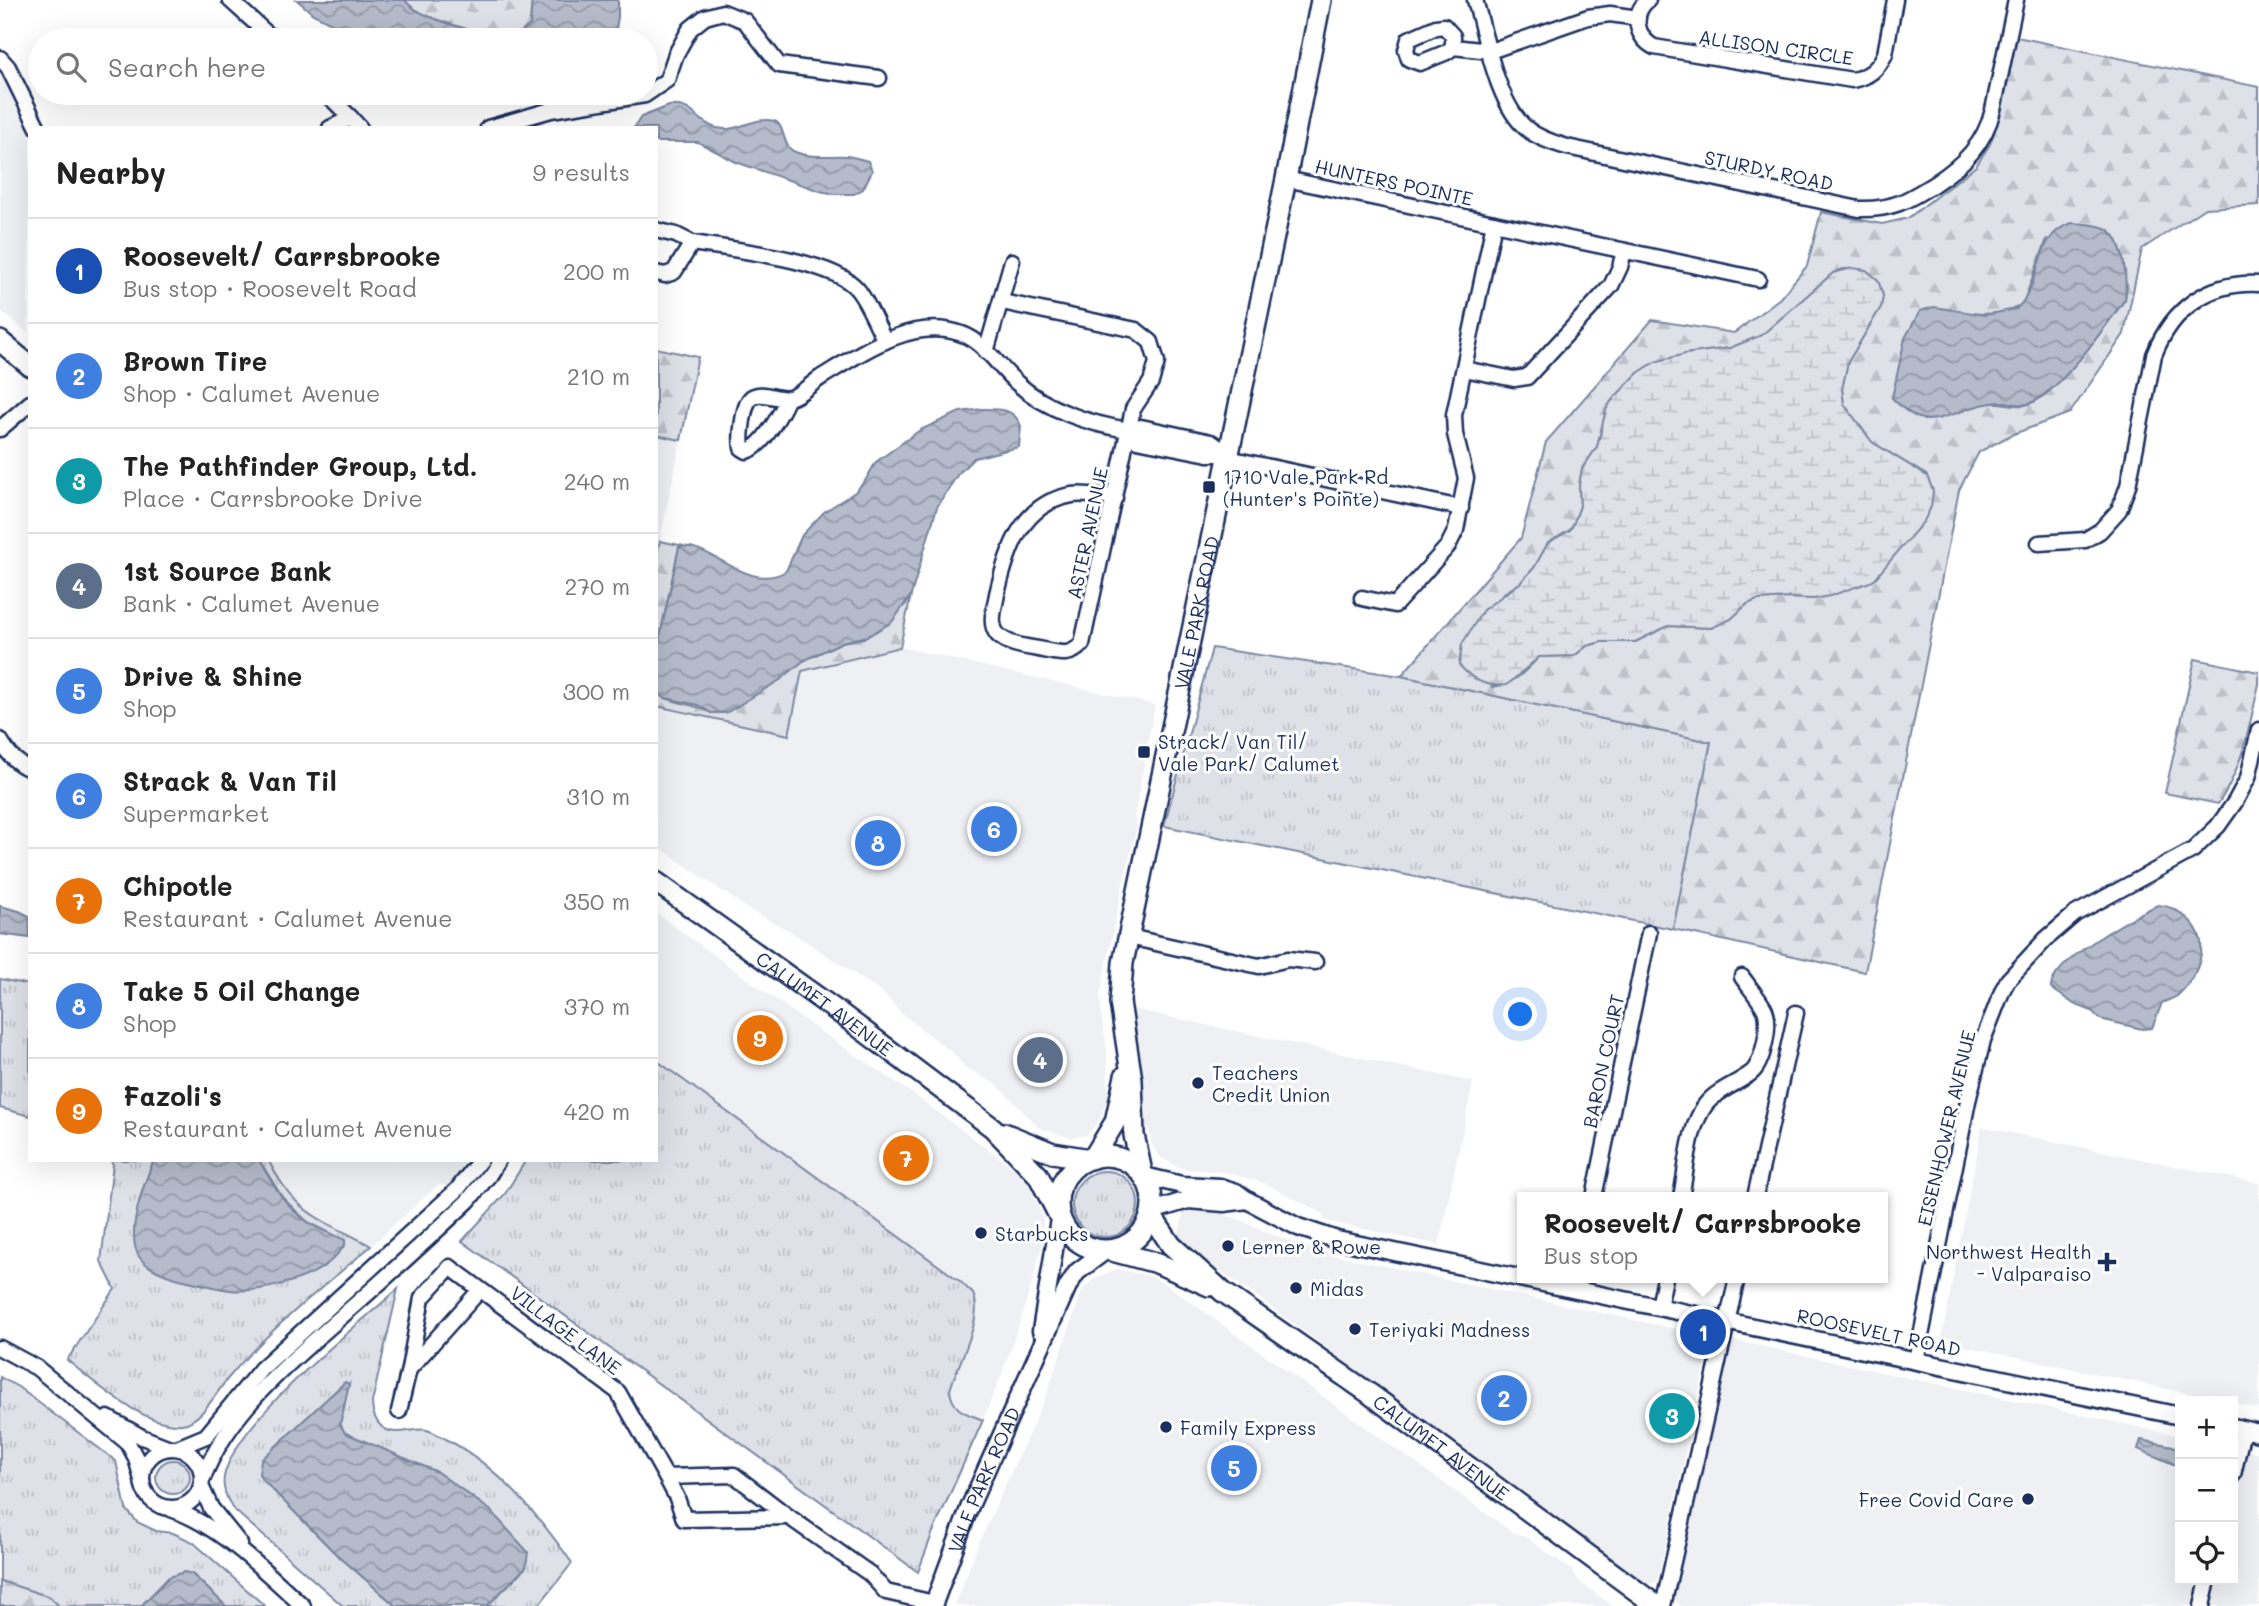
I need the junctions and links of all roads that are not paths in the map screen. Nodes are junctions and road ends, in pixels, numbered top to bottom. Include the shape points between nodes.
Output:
1 (230, 0) edge
2 (1321, 0) edge
3 (1475, 0) edge
4 (1648, 0) edge
5 (1895, 0) edge
6 (2016, 0) edge
7 (1638, 18) junction
8 (261, 28) edge
9 (1453, 47) dead end
10 (1490, 51) junction
11 (0, 58) edge
12 (879, 78) dead end
13 (658, 86) edge
14 (338, 105) edge
15 (582, 105) edge
16 (355, 123) edge
17 (37, 126) edge
18 (495, 126) edge
19 (1286, 179) junction
20 (1494, 223) junction
21 (658, 230) edge
22 (692, 243) junction
23 (1624, 251) junction
24 (1012, 261) dead end
25 (658, 274) edge
26 (1758, 279) dead end
27 (2259, 284) edge
28 (1002, 302) junction
29 (0, 341) edge
30 (885, 341) junction
31 (986, 352) junction
32 (27, 359) edge
33 (1464, 369) junction
34 (788, 398) dead end
35 (28, 405) edge
36 (0, 429) edge
37 (1128, 430) junction
38 (1228, 456) junction
39 (1115, 498) junction
40 (1461, 508) junction
41 (2039, 543) dead end
42 (1362, 598) dead end
43 (2259, 730) edge
44 (0, 740) edge
45 (28, 768) edge
46 (658, 882) edge
47 (1649, 933) dead end
48 (1129, 937) junction
49 (1315, 962) dead end
50 (1742, 977) dead end
51 (1796, 1013) dead end
52 (1128, 1062) junction
53 (993, 1128) junction
54 (1092, 1158) junction
55 (478, 1162) edge
56 (497, 1162) edge
57 (1143, 1174) junction
58 (1595, 1192) edge
59 (1682, 1192) edge
60 (1756, 1192) edge
61 (1247, 1200) junction
62 (1152, 1213) junction
63 (1059, 1217) junction
64 (1108, 1251) junction
65 (1517, 1273) edge
66 (1664, 1283) edge
67 (1736, 1283) edge
68 (1576, 1284) edge
69 (480, 1290) junction
70 (1223, 1292) junction
71 (1659, 1307) junction
72 (1727, 1321) junction
73 (0, 1348) edge
74 (1037, 1353) junction
75 (1916, 1361) junction
76 (409, 1369) junction
77 (85, 1406) junction
78 (399, 1411) dead end
79 (2175, 1415) edge
80 (2245, 1430) edge
81 (174, 1448) junction
82 (2237, 1459) edge
83 (666, 1477) junction
84 (142, 1480) junction
85 (202, 1482) junction
86 (166, 1508) junction
87 (789, 1517) junction
88 (265, 1572) junction
89 (2207, 1585) edge
90 (934, 1604) edge
91 (303, 1606) edge
92 (1657, 1606) edge
93 (1663, 1606) edge
94 (2202, 1606) edge

1 - 8 street
2 - 19 main road, VALE PARK ROAD
3 - 10 street, STURDY ROAD
4 - 7 street
5 - 7 street, ALLISON CIRCLE via 1881,62 1869,75 1852,80 1654,47 1638,30
6 - 10 street, STURDY ROAD via 1991,118 1980,142 1969,158 1932,185 1893,206 1876,209 1546,140 1513,116
7 - 10 street via 1588,17
9 - 10 street
11 - 17 street
12 - 13 street via 779,65 745,21 723,12 705,17 691,29 667,80
14 - 16 street
15 - 18 street
19 - 20 street, HUNTERS POINTE
19 - 38 main road, VALE PARK ROAD
20 - 23 street, HUNTERS POINTE
20 - 33 street, HUNTERS POINTE
21 - 22 street
22 - 25 street via 674,272
22 - 30 street via 808,264 835,274 857,288
23 - 26 street, HUNTERS POINTE
23 - 33 street via 1611,286 1527,377 1514,379
24 - 28 street
27 - 41 street via 2241,283 2207,292 2176,316 2154,355 2119,510 2085,540
28 - 31 street
28 - 37 street, ASTER AVENUE via 1136,330 1148,338 1156,369 1134,405
29 - 32 main road
30 - 31 street via 904,333 936,330 962,334
30 - 34 street
31 - 37 street via 1040,400 1074,416
33 - 40 street, HUNTERS POINTE via 1454,423 1466,478
35 - 36 street
37 - 38 street via 1140,427 1211,442
37 - 39 street, ASTER AVENUE
38 - 40 street
38 - 48 main road, VALE PARK ROAD
39 - 39 street, ASTER AVENUE via 1073,494 1051,502 1022,526 1006,557 992,620 997,634 1009,642 1063,654 1082,644
40 - 42 street, HUNTERS POINTE via 1448,546 1395,605
43 - 75 street, EISENHOWER AVENUE via 2248,778 2218,826 2193,850 2075,914 2046,939 2003,989 1983,1040 1968,1101
44 - 45 street
46 - 53 main road, CALUMET AVENUE
47 - 58 street, BARON COURT
48 - 49 street via 1259,966 1288,959
48 - 52 main road, VALE PARK ROAD via 1120,992
50 - 59 street via 1768,1021 1759,1064 1707,1103 1694,1132
51 - 60 street
52 - 54 main road, VALE PARK ROAD via 1115,1122
52 - 57 main road, VALE PARK ROAD via 1134,1135
53 - 54 main road, CALUMET AVENUE via 1053,1153
53 - 63 main road, CALUMET AVENUE via 1038,1175
54 - 57 main road via 1119,1158
54 - 63 main road via 1065,1179 1058,1198
55 - 81 street via 457,1190 261,1369 205,1436
56 - 85 street via 472,1197 270,1381 220,1440
57 - 61 street, ROOSEVELT ROAD via 1182,1185 1220,1187
57 - 62 main road via 1151,1192
61 - 62 street, ROOSEVELT ROAD via 1188,1200
61 - 65 street, ROOSEVELT ROAD via 1320,1235
62 - 64 main road via 1138,1236
62 - 70 main road, CALUMET AVENUE via 1174,1249
63 - 64 main road via 1076,1241
63 - 74 street, VALE PARK ROAD
64 - 70 main road, CALUMET AVENUE via 1157,1263
64 - 74 street, VALE PARK ROAD via 1074,1277
66 - 71 street
67 - 72 street
68 - 71 street, ROOSEVELT ROAD
69 - 76 street, VILLAGE LANE
69 - 76 street, VILLAGE LANE via 450,1267 422,1298
69 - 83 street, VILLAGE LANE via 618,1392
70 - 92 main road, CALUMET AVENUE via 1370,1394
71 - 72 street, ROOSEVELT ROAD
72 - 75 street, ROOSEVELT ROAD
72 - 93 street
73 - 77 street via 37,1368
74 - 90 street, VALE PARK ROAD via 970,1506
75 - 79 street, ROOSEVELT ROAD
76 - 78 street, VILLAGE LANE
77 - 81 street via 142,1437
77 - 84 street via 128,1443
80 - 82 street
81 - 84 street via 148,1459
81 - 85 street via 194,1457 202,1470
83 - 87 street via 734,1475
83 - 87 street, VILLAGE LANE via 684,1519
84 - 86 street via 149,1498
85 - 86 street via 198,1494 186,1505
85 - 88 street via 211,1508
86 - 88 street via 211,1530
87 - 90 street via 870,1574 886,1592
88 - 91 street
89 - 94 street

